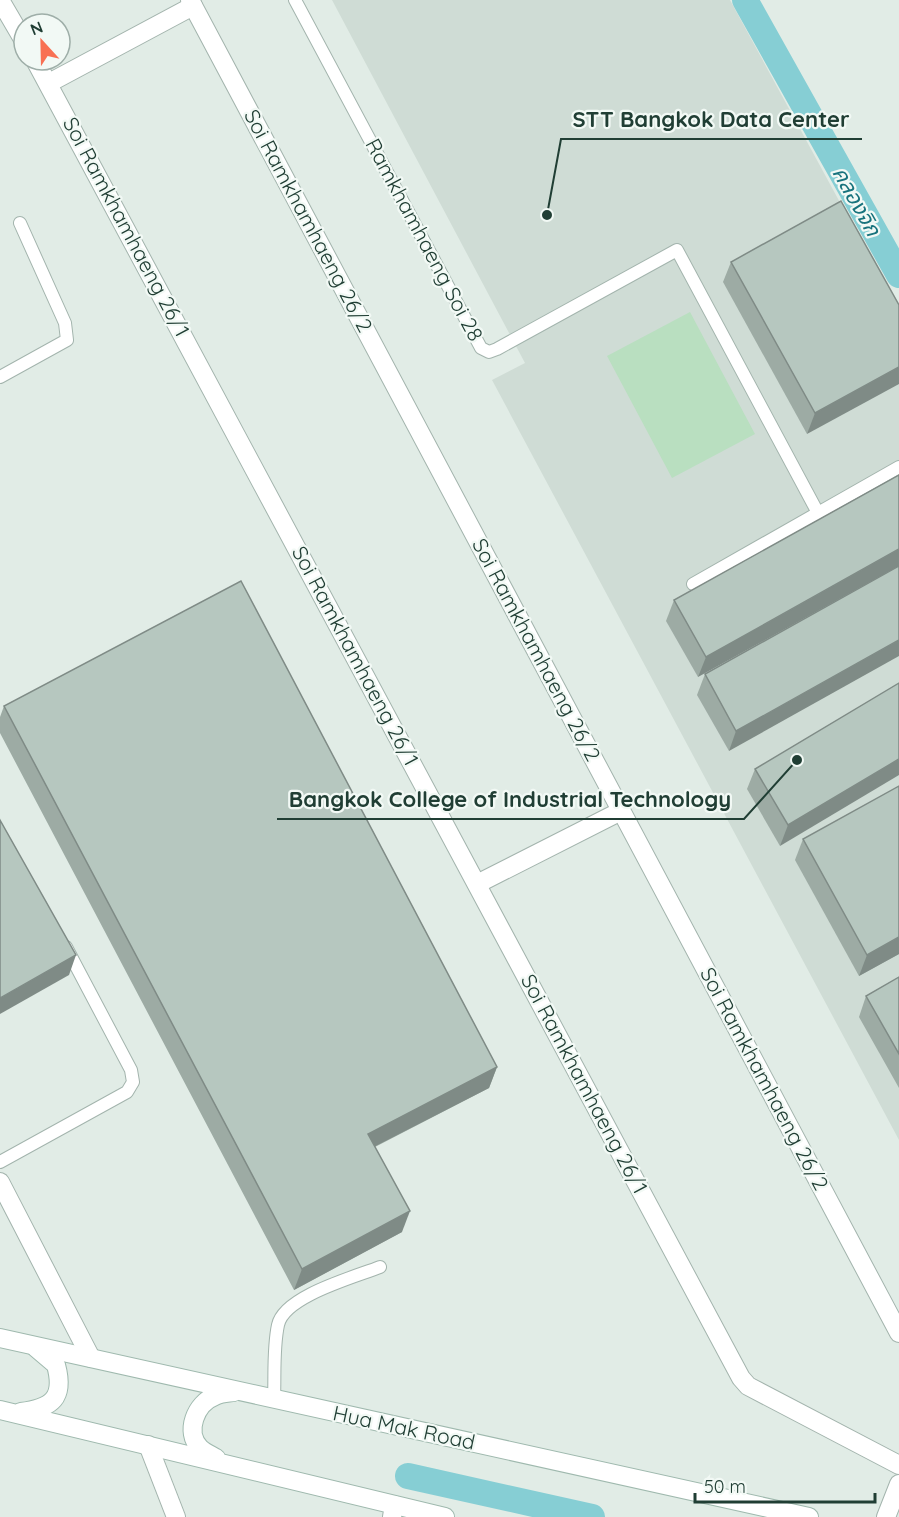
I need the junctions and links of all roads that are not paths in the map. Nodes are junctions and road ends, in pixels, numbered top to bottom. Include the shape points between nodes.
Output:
1 (0, 0) edge
2 (295, 0) edge
3 (192, 3) edge
4 (12, 20) edge
5 (42, 72) edge
6 (49, 83) junction
7 (20, 223) dead end
8 (0, 377) edge
9 (899, 467) edge
10 (818, 513) junction
11 (693, 584) dead end
12 (621, 811) junction
13 (477, 884) junction
14 (60, 934) edge
15 (0, 1162) edge
16 (0, 1182) edge
17 (380, 1267) dead end
18 (899, 1332) edge
19 (0, 1338) edge
20 (32, 1345) junction
21 (91, 1358) junction
22 (240, 1391) junction
23 (274, 1399) junction
24 (7, 1411) edge
25 (148, 1445) junction
26 (222, 1463) junction
27 (899, 1465) edge
28 (899, 1484) edge
29 (393, 1511) edge
30 (176, 1517) edge
31 (446, 1517) edge
32 (809, 1517) edge
33 (886, 1517) edge

1 - 4 street
2 - 10 lane, Ramkhamhaeng Soi 28 via 481,348 489,352 497,349 677,250
3 - 6 street
3 - 12 street, Soi Ramkhamhaeng 26/2
5 - 6 street, Soi Ramkhamhaeng 26/1
6 - 13 street, Soi Ramkhamhaeng 26/1
7 - 8 lane via 65,323 67,340
9 - 10 lane
10 - 11 lane
12 - 13 street
12 - 18 street, Soi Ramkhamhaeng 26/2
13 - 27 street, Soi Ramkhamhaeng 26/1 via 741,1378 748,1386
14 - 15 lane via 131,1070 133,1082 127,1092
16 - 21 street
17 - 23 lane via 300,1299 286,1310 278,1323
19 - 20 street, Hua Mak Road
20 - 21 street, Hua Mak Road
20 - 24 street via 56,1365 58,1389 44,1408
21 - 22 street, Hua Mak Road
22 - 23 street, Hua Mak Road
22 - 26 street via 205,1402 193,1424 199,1447
23 - 32 street, Hua Mak Road
24 - 25 street
25 - 26 street
25 - 30 street
26 - 29 street
28 - 33 street
29 - 31 street

